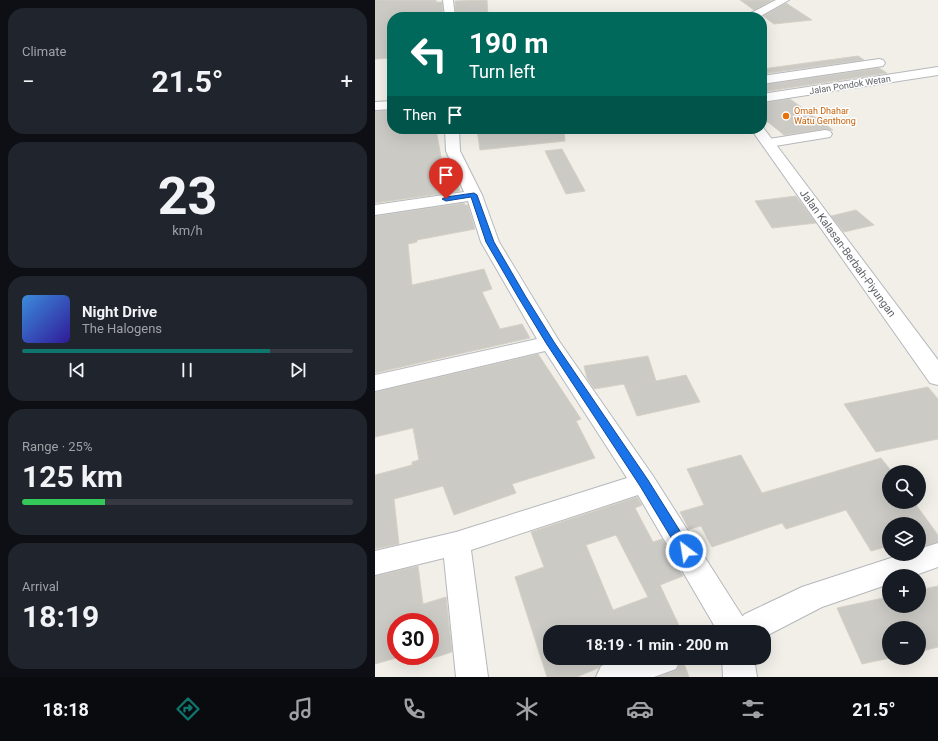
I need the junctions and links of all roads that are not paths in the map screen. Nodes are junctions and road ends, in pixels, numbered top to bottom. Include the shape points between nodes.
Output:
1 (448, 0) edge
2 (784, 0) edge
3 (449, 12) edge
4 (761, 12) edge
5 (879, 63) dead end
6 (938, 71) edge
7 (767, 79) edge
8 (767, 97) edge
9 (387, 105) edge
10 (375, 106) edge
11 (452, 134) edge
12 (825, 134) dead end
13 (764, 136) edge
14 (474, 195) junction
15 (375, 210) edge
16 (550, 343) junction
17 (938, 377) edge
18 (375, 383) edge
19 (644, 483) junction
20 (456, 544) junction
21 (938, 554) edge
22 (375, 562) edge
23 (731, 625) edge
24 (755, 625) edge
25 (645, 665) edge
26 (738, 665) edge
27 (472, 677) edge
28 (612, 677) edge
29 (739, 677) edge

1 - 3 street
2 - 4 street
5 - 7 street
6 - 8 street, Jalan Pondok Wetan
9 - 10 street
11 - 14 street via 453,151
12 - 13 street
13 - 17 street, Jalan Kalasan-Berbah-Piyungan
14 - 15 street
14 - 16 street via 490,242
16 - 18 street
16 - 19 street
19 - 20 street
19 - 23 street
20 - 22 street
20 - 27 street
21 - 24 street via 813,597
25 - 28 street
26 - 29 street

